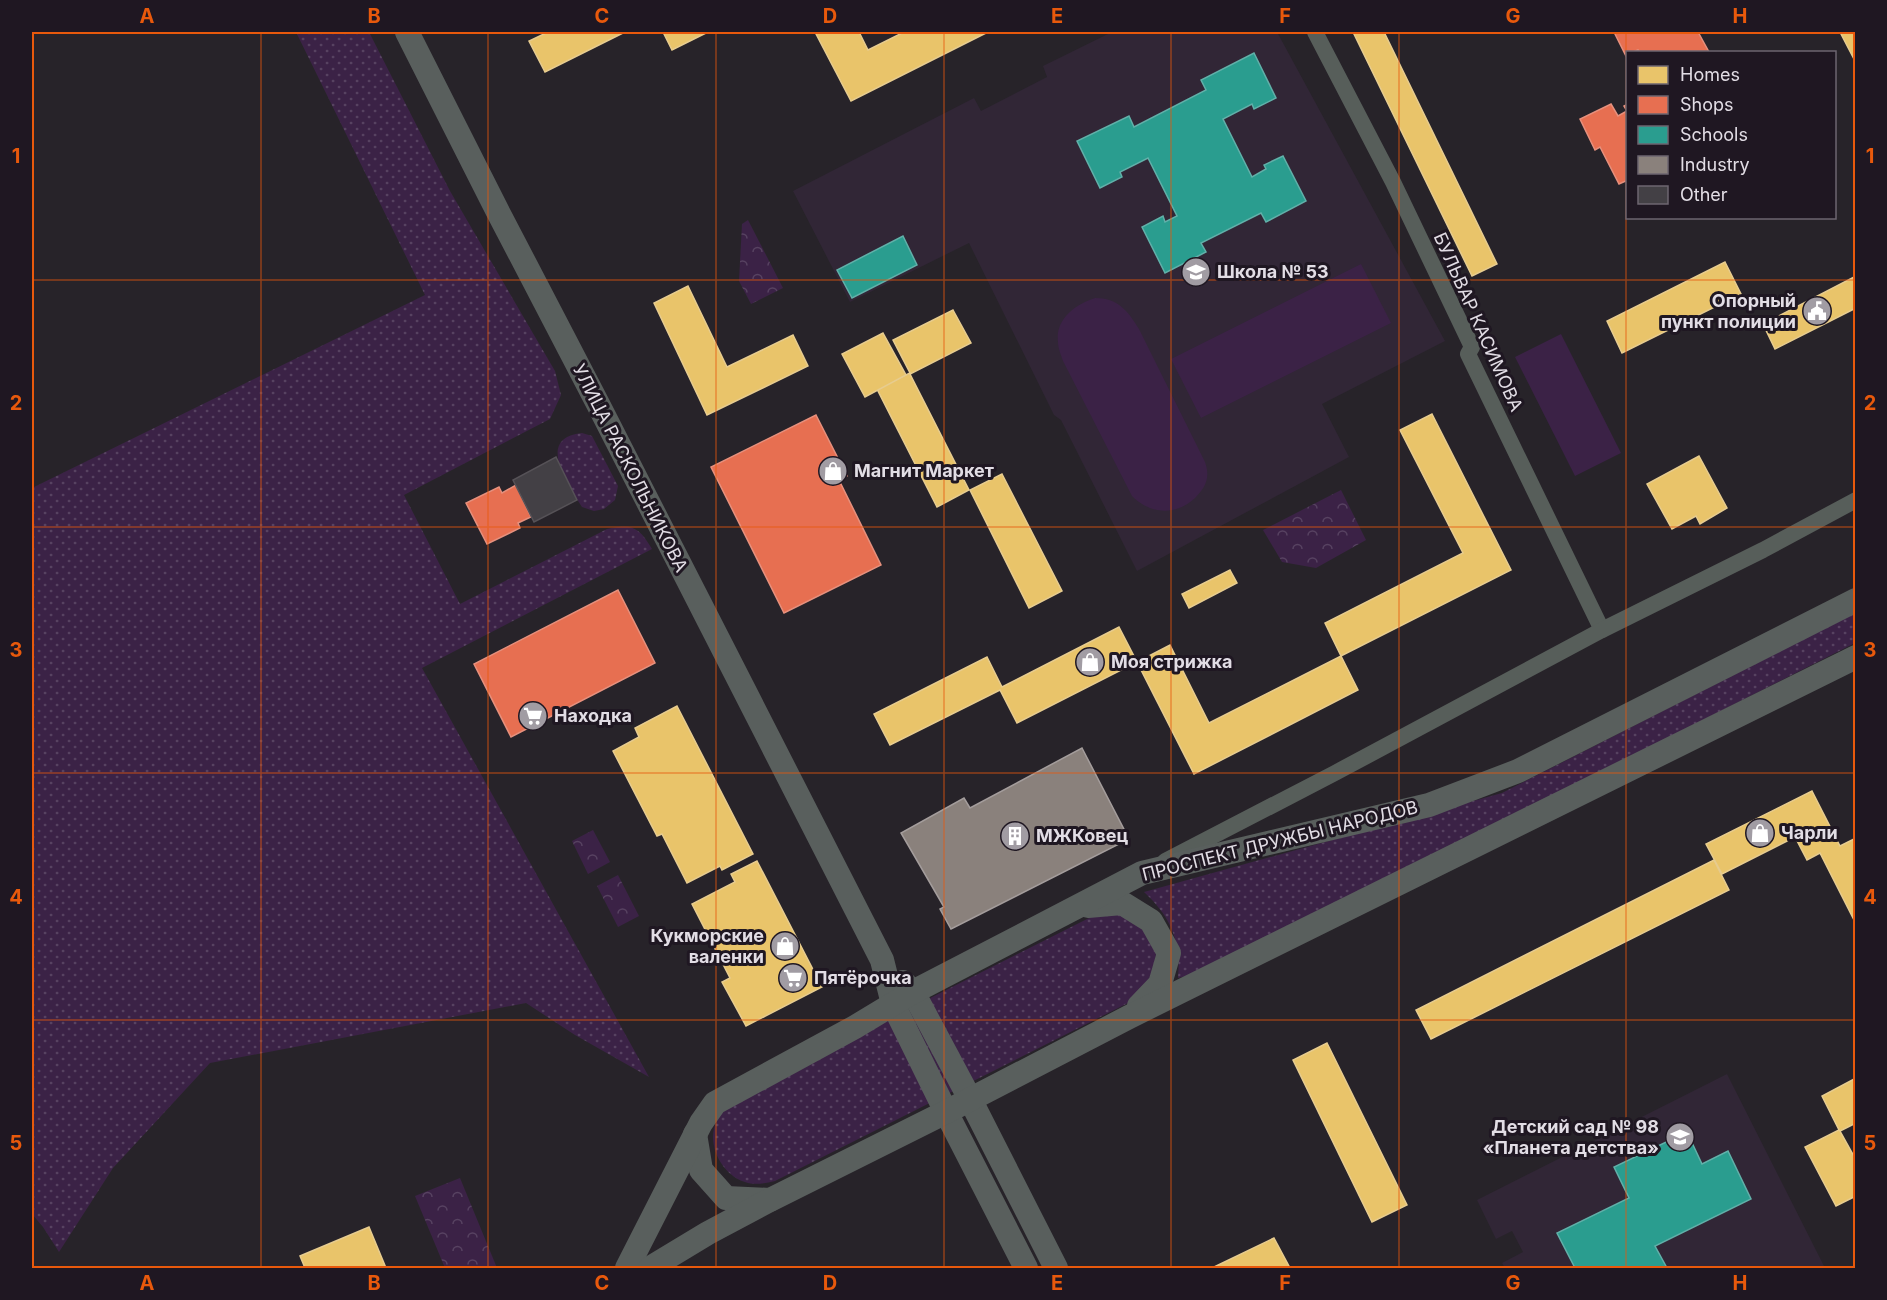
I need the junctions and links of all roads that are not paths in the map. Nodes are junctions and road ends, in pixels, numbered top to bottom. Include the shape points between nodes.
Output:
1 (407, 32) edge
2 (1315, 32) edge
3 (1856, 500) edge
4 (1856, 600) edge
5 (1602, 630) junction
6 (1856, 657) edge
7 (1142, 873) junction
8 (1076, 907) junction
9 (903, 998) junction
10 (1129, 1017) junction
11 (970, 1099) junction
12 (946, 1112) junction
13 (695, 1134) junction
14 (770, 1200) junction
15 (627, 1269) edge
16 (650, 1269) edge
17 (1026, 1269) edge
18 (1056, 1269) edge

1 - 9 street, УЛИЦА РАСКОЛЬНИКОВА
2 - 5 street, БУЛЬВАР КАСИМОВА via 1393,182 1472,347 1468,354
3 - 5 street
4 - 7 street, ПРОСПЕКТ ДРУЖБЫ НАРОДОВ via 1518,771 1429,805
5 - 7 street
6 - 10 street
7 - 8 street, ПРОСПЕКТ ДРУЖБЫ НАРОДОВ
8 - 9 street, ПРОСПЕКТ ДРУЖБЫ НАРОДОВ
8 - 10 street via 1122,903 1151,921 1169,953 1160,984
9 - 11 street
9 - 12 street
9 - 13 street, ПРОСПЕКТ ДРУЖБЫ НАРОДОВ via 715,1103
10 - 11 street
11 - 12 street
11 - 18 street
12 - 14 street
12 - 17 street
13 - 14 street via 701,1170 726,1198
13 - 15 street
14 - 16 street

